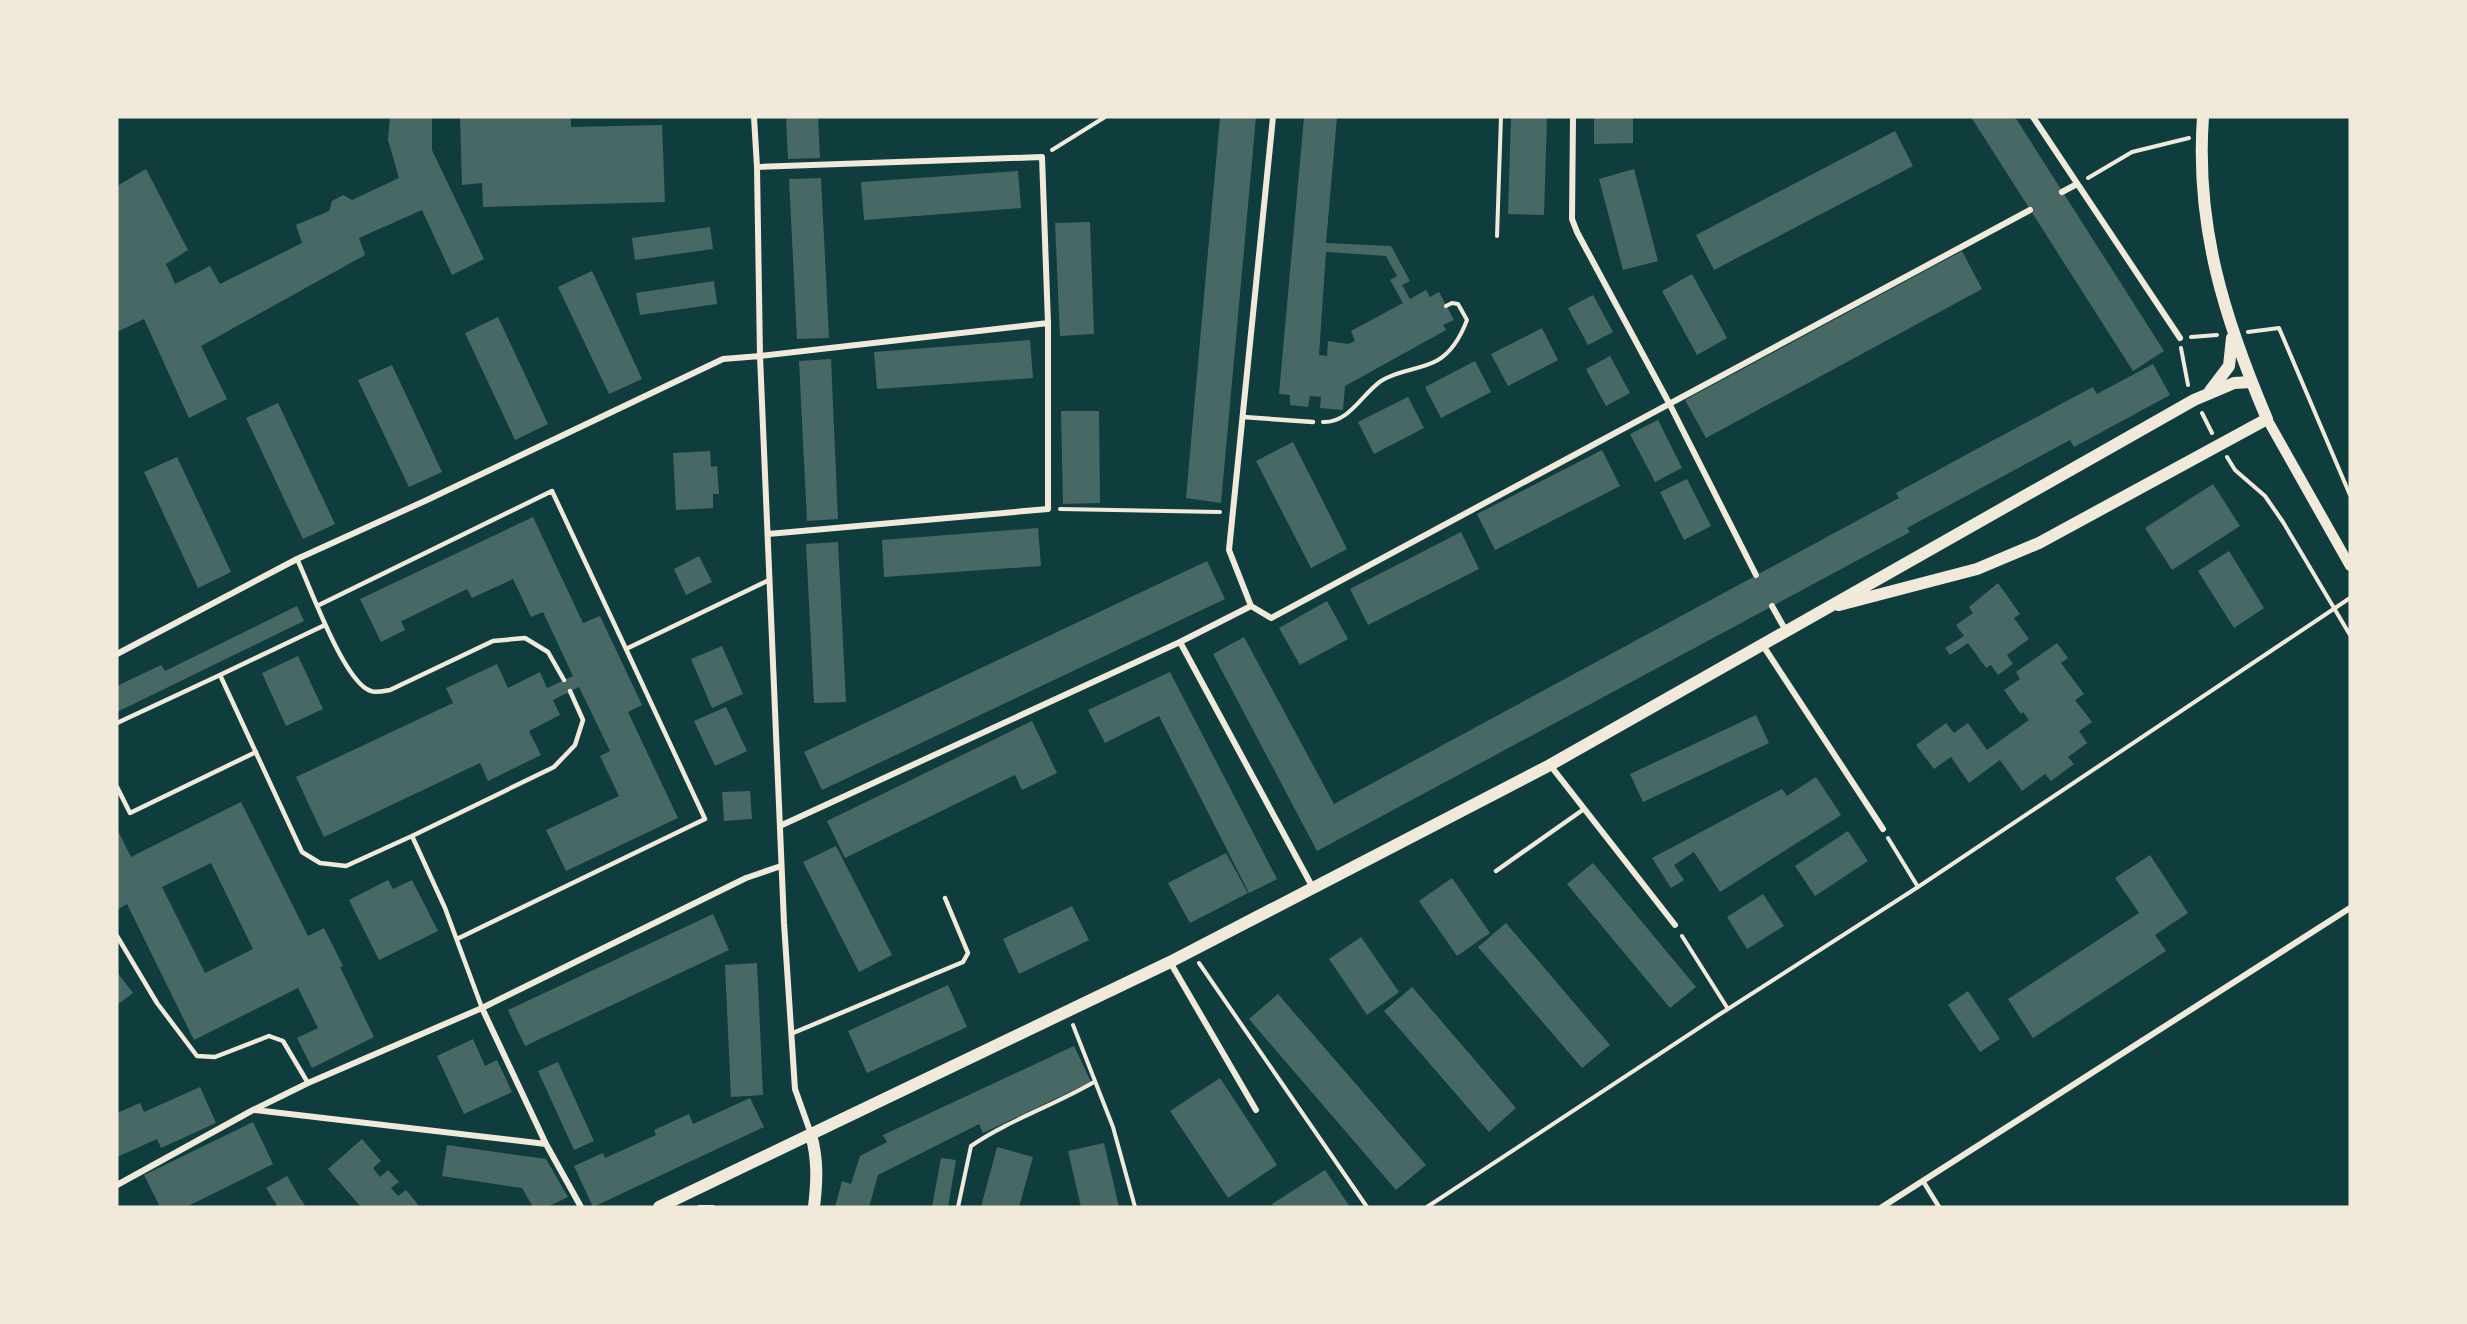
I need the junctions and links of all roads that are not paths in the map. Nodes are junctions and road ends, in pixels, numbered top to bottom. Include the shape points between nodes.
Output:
1 (754, 117) edge
2 (1273, 117) edge
3 (1573, 117) edge
4 (2033, 117) edge
5 (2203, 117) edge
6 (757, 167) junction
7 (2077, 184) junction
8 (2062, 192) dead end
9 (2030, 210) dead end
10 (1048, 323) junction
11 (2232, 334) junction
12 (2180, 338) road end
13 (760, 356) junction
14 (2251, 382) junction
15 (2210, 391) junction
16 (1669, 404) junction
17 (1243, 417) junction
18 (2267, 420) junction
19 (1313, 422) road end
20 (768, 534) junction
21 (297, 559) junction
22 (2350, 566) edge
23 (1756, 575) dead end
24 (769, 580) junction
25 (317, 606) junction
26 (1251, 606) junction
27 (1772, 606) dead end
28 (1823, 610) junction
29 (325, 625) junction
30 (1786, 631) junction
31 (1180, 642) junction
32 (1762, 644) junction
33 (626, 649) junction
34 (117, 654) edge
35 (220, 675) junction
36 (564, 680) dead end
37 (570, 691) dead end
38 (117, 723) edge
39 (256, 752) junction
40 (1550, 765) junction
41 (117, 788) edge
42 (1584, 809) junction
43 (782, 825) junction
44 (1883, 829) road end
45 (412, 836) junction
46 (781, 866) junction
47 (1496, 871) dead end
48 (1313, 888) junction
49 (945, 898) dead end
50 (2350, 908) edge
51 (1675, 925) road end
52 (117, 936) edge
53 (457, 939) junction
54 (1170, 962) junction
55 (482, 1008) junction
56 (793, 1033) junction
57 (308, 1083) junction
58 (253, 1110) junction
59 (1256, 1110) dead end
60 (811, 1135) junction
61 (546, 1144) junction
62 (1923, 1181) junction
63 (117, 1185) edge
64 (581, 1207) edge
65 (659, 1207) edge
66 (814, 1207) edge
67 (1882, 1207) edge
68 (1939, 1207) edge

1 - 6 street
2 - 17 street
3 - 16 street via 1572,219 1576,232
4 - 7 street
5 - 11 main road via 2200,156 2208,242
6 - 10 street via 1041,157
6 - 13 street
7 - 8 street
7 - 12 street
9 - 16 street
10 - 13 street
10 - 20 street via 1048,509
11 - 14 main road
11 - 15 main road via 2229,366
13 - 20 street
13 - 21 street via 723,359
14 - 15 main road via 2234,382
14 - 18 main road
15 - 28 main road
16 - 23 street
16 - 26 street via 1271,618
17 - 19 lane
17 - 26 street via 1230,550
18 - 22 street
18 - 28 main road via 2039,543 1977,569
20 - 24 street
21 - 25 lane
21 - 34 street
24 - 33 lane
24 - 43 street
25 - 29 lane
25 - 33 lane via 552,491
26 - 31 street
27 - 30 street
28 - 30 main road
29 - 35 lane
29 - 36 lane via 354,680 371,691 390,690 493,641 525,638 548,652
30 - 32 main road
31 - 43 street
31 - 48 street
32 - 40 main road
32 - 44 street
33 - 53 lane via 705,819
35 - 38 lane
35 - 39 lane
37 - 45 lane via 583,720 575,745 554,767
39 - 41 lane via 130,813
39 - 45 lane via 302,852 320,863 346,866
40 - 42 street
40 - 48 main road
42 - 47 lane
42 - 51 street
43 - 46 street
45 - 53 lane
46 - 55 street via 746,878
46 - 56 street
48 - 54 main road
49 - 56 lane via 968,953 963,962
50 - 62 street
52 - 57 lane via 157,1003 197,1056 215,1058 269,1036 283,1041
53 - 55 lane
54 - 59 street
54 - 60 main road
55 - 57 street
55 - 61 street
56 - 60 street via 795,1089
57 - 58 street
58 - 61 street
58 - 63 street
60 - 65 main road
60 - 66 main road via 816,1154
61 - 64 street
62 - 67 street
62 - 68 lane

